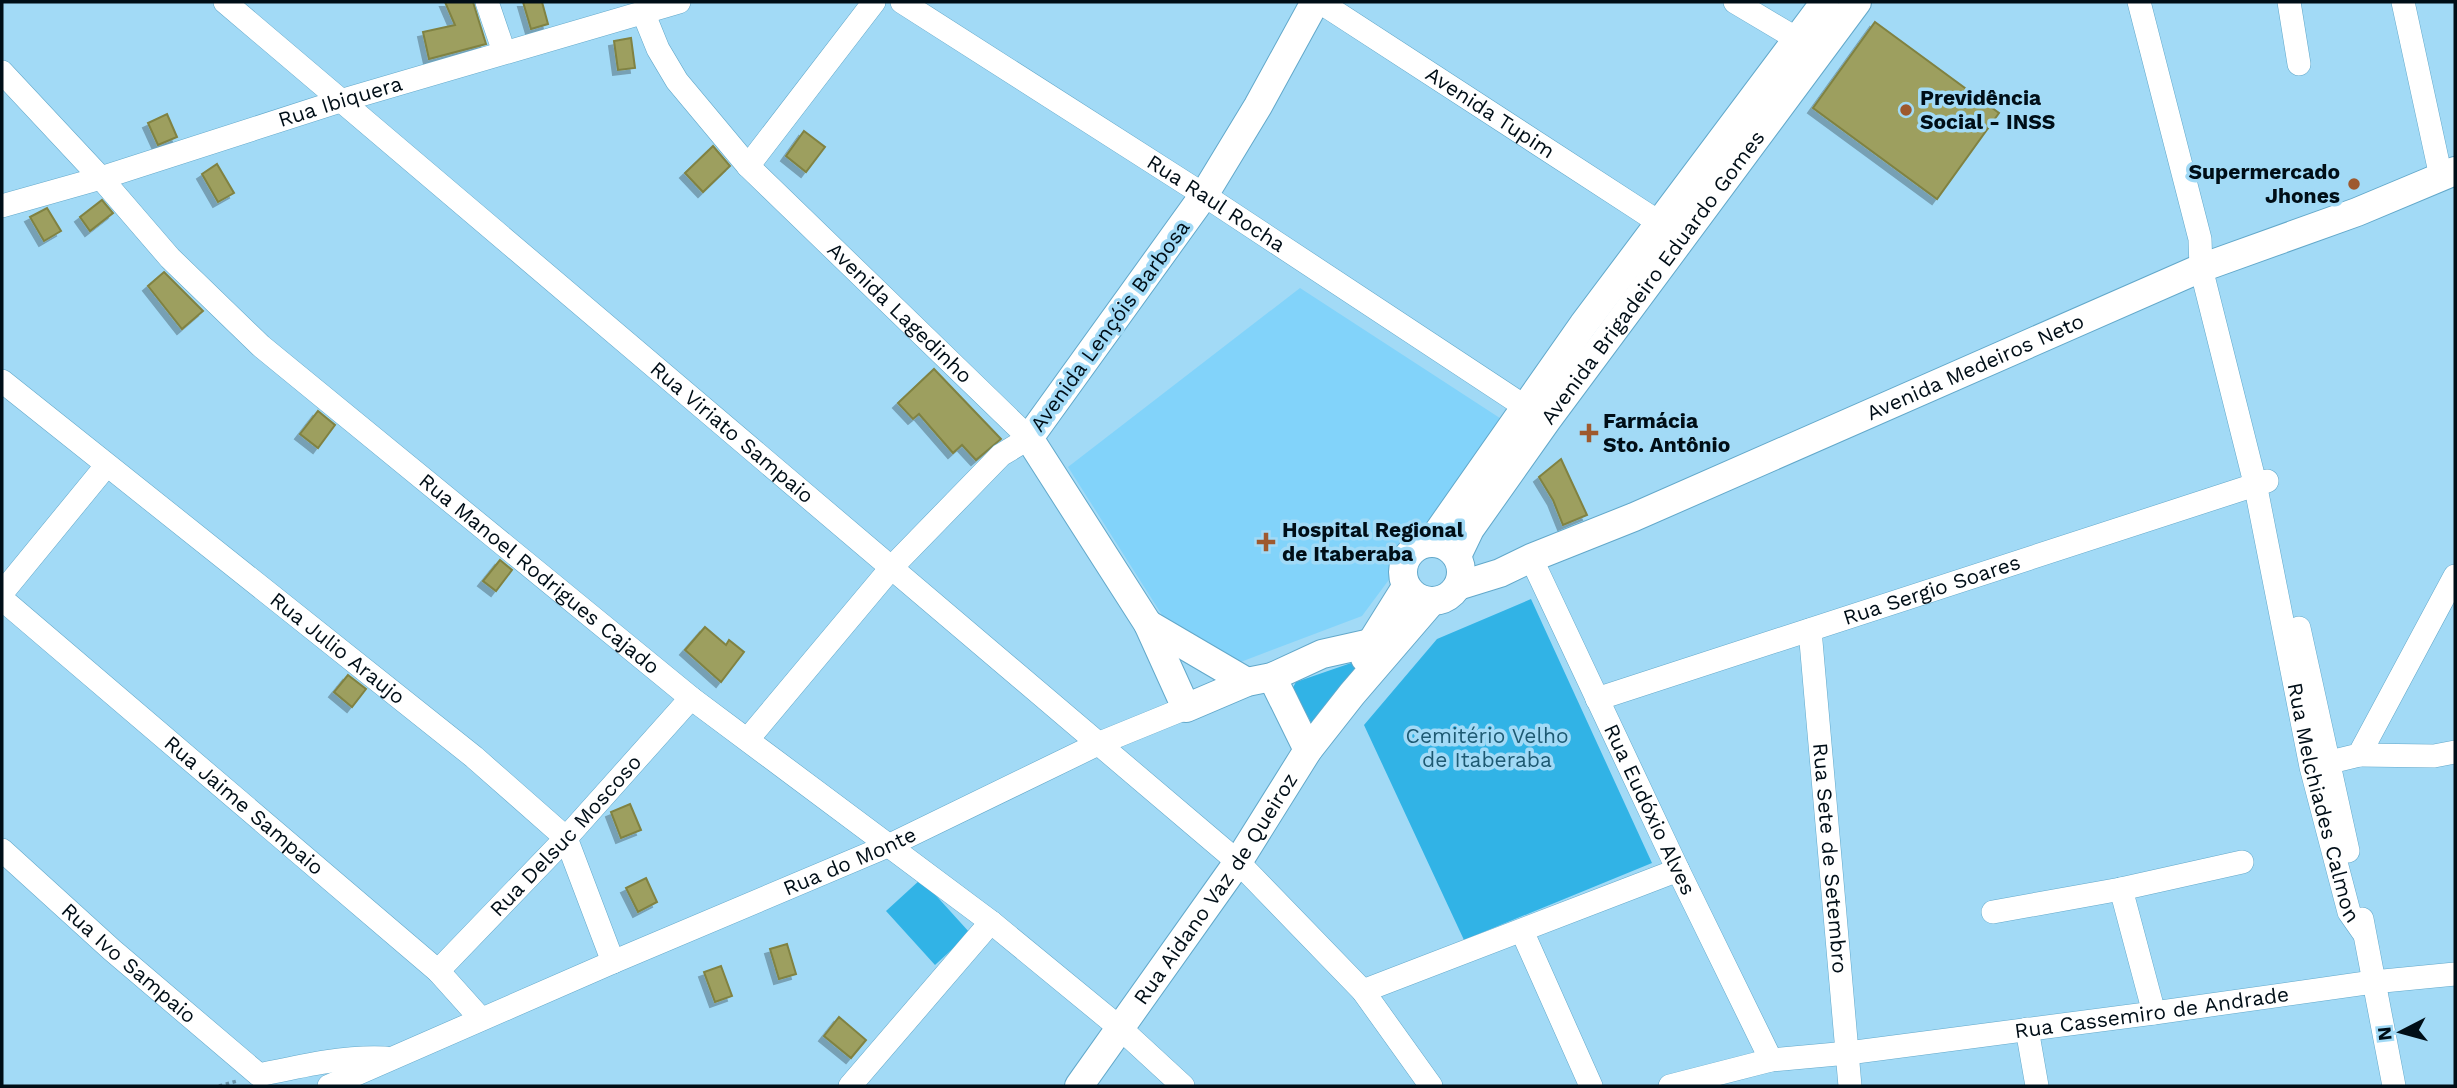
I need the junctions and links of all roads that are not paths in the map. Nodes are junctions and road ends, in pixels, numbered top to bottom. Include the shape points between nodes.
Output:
1 (225, 2) edge
2 (487, 2) edge
3 (679, 2) edge
4 (874, 2) edge
5 (902, 2) edge
6 (1318, 2) edge
7 (1735, 2) edge
8 (1825, 2) edge
9 (1857, 2) edge
10 (2139, 2) edge
11 (2289, 2) edge
12 (2403, 2) edge
13 (643, 12) junction
14 (504, 52) junction
15 (1795, 56) junction
16 (2299, 64) dead end
17 (2, 72) edge
18 (340, 101) junction
19 (748, 166) junction
20 (2448, 174) edge
21 (101, 178) junction
22 (1204, 195) junction
23 (2, 206) edge
24 (1660, 223) junction
25 (2204, 257) junction
26 (1583, 326) junction
27 (1606, 342) junction
28 (2, 381) edge
29 (1536, 414) junction
30 (1029, 438) junction
31 (106, 466) junction
32 (1490, 478) junction
33 (2261, 482) junction
34 (1431, 542) junction
35 (1531, 558) junction
36 (892, 567) junction
37 (1458, 569) junction
38 (2455, 576) edge
39 (1406, 587) junction
40 (2, 593) edge
41 (2, 599) edge
42 (1432, 601) junction
43 (1148, 624) junction
44 (1810, 630) junction
45 (1371, 643) junction
46 (1260, 680) junction
47 (1352, 694) junction
48 (691, 698) junction
49 (1597, 699) junction
50 (1186, 708) junction
51 (748, 739) junction
52 (1100, 743) junction
53 (1308, 750) junction
54 (2455, 752) edge
55 (2358, 755) junction
56 (2319, 765) junction
57 (566, 838) junction
58 (890, 845) junction
59 (2, 850) edge
60 (1238, 862) junction
61 (2242, 862) dead end
62 (1678, 870) junction
63 (2121, 889) junction
64 (1993, 912) dead end
65 (991, 922) junction
66 (1522, 931) junction
67 (613, 962) junction
68 (438, 971) junction
69 (2455, 974) edge
70 (2373, 982) junction
71 (1363, 990) junction
72 (2154, 1013) junction
73 (481, 1020) junction
74 (1120, 1028) junction
75 (2027, 1029) junction
76 (1848, 1053) junction
77 (395, 1058) junction
78 (1771, 1060) junction
79 (329, 1086) edge
80 (850, 1086) edge
81 (1079, 1086) edge
82 (1183, 1086) edge
83 (1432, 1086) edge
84 (1591, 1086) edge
85 (1671, 1086) edge
86 (1850, 1086) edge
87 (2038, 1086) edge
88 (2394, 1086) edge

1 - 18 street, Rua Viriato Sampaio
2 - 14 street
3 - 13 street, Rua Ibiquera
4 - 19 street
5 - 22 street, Rua Raul Rocha
6 - 22 street, Avenida Lençóis Barbosa
6 - 24 street, Avenida Tupim
7 - 15 street
8 - 15 street, Avenida Brigadeiro Eduardo Gomes
9 - 15 street, Avenida Brigadeiro Eduardo Gomes
10 - 25 street, Rua Melchiades Calmon
11 - 16 street
12 - 20 street
13 - 14 street, Rua Ibiquera
13 - 19 street, Avenida Lagedinho via 677,81
14 - 18 street, Rua Ibiquera
15 - 24 street, Avenida Brigadeiro Eduardo Gomes
15 - 27 street, Avenida Brigadeiro Eduardo Gomes
17 - 21 street, Rua Manoel Rodrigues Cajado
18 - 21 street, Rua Ibiquera
18 - 36 street, Rua Viriato Sampaio
19 - 30 street, Avenida Lagedinho
20 - 25 street, Avenida Medeiros Neto via 2357,212
21 - 23 street, Rua Ibiquera
21 - 48 street, Rua Manoel Rodrigues Cajado via 170,258 261,346
22 - 29 street, Rua Raul Rocha
22 - 30 street, Avenida Lençóis Barbosa
24 - 26 street, Avenida Brigadeiro Eduardo Gomes
25 - 33 street, Rua Melchiades Calmon
25 - 35 street, Avenida Medeiros Neto via 1634,517
26 - 27 street
26 - 29 street, Avenida Brigadeiro Eduardo Gomes
27 - 29 street, Avenida Brigadeiro Eduardo Gomes
28 - 31 street, Rua Julio Araujo
29 - 32 street, Avenida Brigadeiro Eduardo Gomes
30 - 36 street, Avenida Lençóis Barbosa via 1001,455
30 - 43 street, Avenida Lagedinho
31 - 40 street
31 - 57 street, Rua Julio Araujo via 474,757
32 - 34 street, Avenida Brigadeiro Eduardo Gomes
32 - 37 street, Avenida Brigadeiro Eduardo Gomes
33 - 44 street, Rua Sergio Soares
33 - 56 street, Rua Melchiades Calmon
34 - 37 street via 1447,546
34 - 39 street via 1412,549 1406,558 1402,567
35 - 37 street, Avenida Medeiros Neto via 1500,573
35 - 49 street, Rua Eudóxio Alves
36 - 51 street, Avenida Lençóis Barbosa
36 - 52 street, Rua Viriato Sampaio
37 - 42 street via 1451,594
38 - 55 street
39 - 42 street via 1422,600
39 - 45 street, Rua Aidano Vaz de Queiroz
41 - 68 street, Rua Jaime Sampaio
42 - 47 street, Rua Aidano Vaz de Queiroz
43 - 46 street, Avenida Lagedinho
43 - 50 street, Avenida Lagedinho
44 - 49 street, Rua Sergio Soares
44 - 76 street, Rua Sete de Setembro
45 - 46 street, Rua do Monte via 1322,654
45 - 47 street, Rua Aidano Vaz de Queiroz
46 - 50 street, Rua do Monte
46 - 53 street
47 - 53 street, Rua Aidano Vaz de Queiroz
48 - 51 street, Rua Manoel Rodrigues Cajado
48 - 57 street, Rua Delsuc Moscoso
49 - 62 street, Rua Eudóxio Alves
50 - 52 street, Rua do Monte
51 - 58 street, Rua Manoel Rodrigues Cajado
52 - 58 street, Rua do Monte
52 - 60 street, Rua Viriato Sampaio
53 - 60 street, Rua Aidano Vaz de Queiroz
54 - 55 street
55 - 56 street
56 - 70 street, Rua Melchiades Calmon via 2358,894
57 - 67 street, Rua Julio Araujo
57 - 68 street, Rua Delsuc Moscoso
58 - 65 street, Rua Manoel Rodrigues Cajado
58 - 67 street, Rua do Monte
59 - 77 street, Rua Ivo Sampaio via 259,1075 345,1058
60 - 71 street, Rua Viriato Sampaio
60 - 74 street, Rua Aidano Vaz de Queiroz
61 - 63 street
62 - 66 street
62 - 78 street, Rua Eudóxio Alves
63 - 64 street
63 - 72 street
65 - 74 street, Rua Manoel Rodrigues Cajado
65 - 80 street
66 - 71 street
66 - 84 street
67 - 73 street, Rua do Monte
68 - 73 street, Rua Jaime Sampaio
69 - 70 street, Rua Cassemiro de Andrade
70 - 72 street, Rua Cassemiro de Andrade
70 - 88 street
71 - 83 street, Rua Viriato Sampaio
72 - 75 street, Rua Cassemiro de Andrade
73 - 77 street, Rua do Monte
74 - 81 street, Rua Aidano Vaz de Queiroz
74 - 82 street, Rua Manoel Rodrigues Cajado
75 - 76 street, Rua Cassemiro de Andrade
75 - 87 street
76 - 78 street, Rua Cassemiro de Andrade
76 - 86 street, Rua Sete de Setembro
77 - 79 street, Rua do Monte
78 - 85 street, Rua Cassemiro de Andrade

